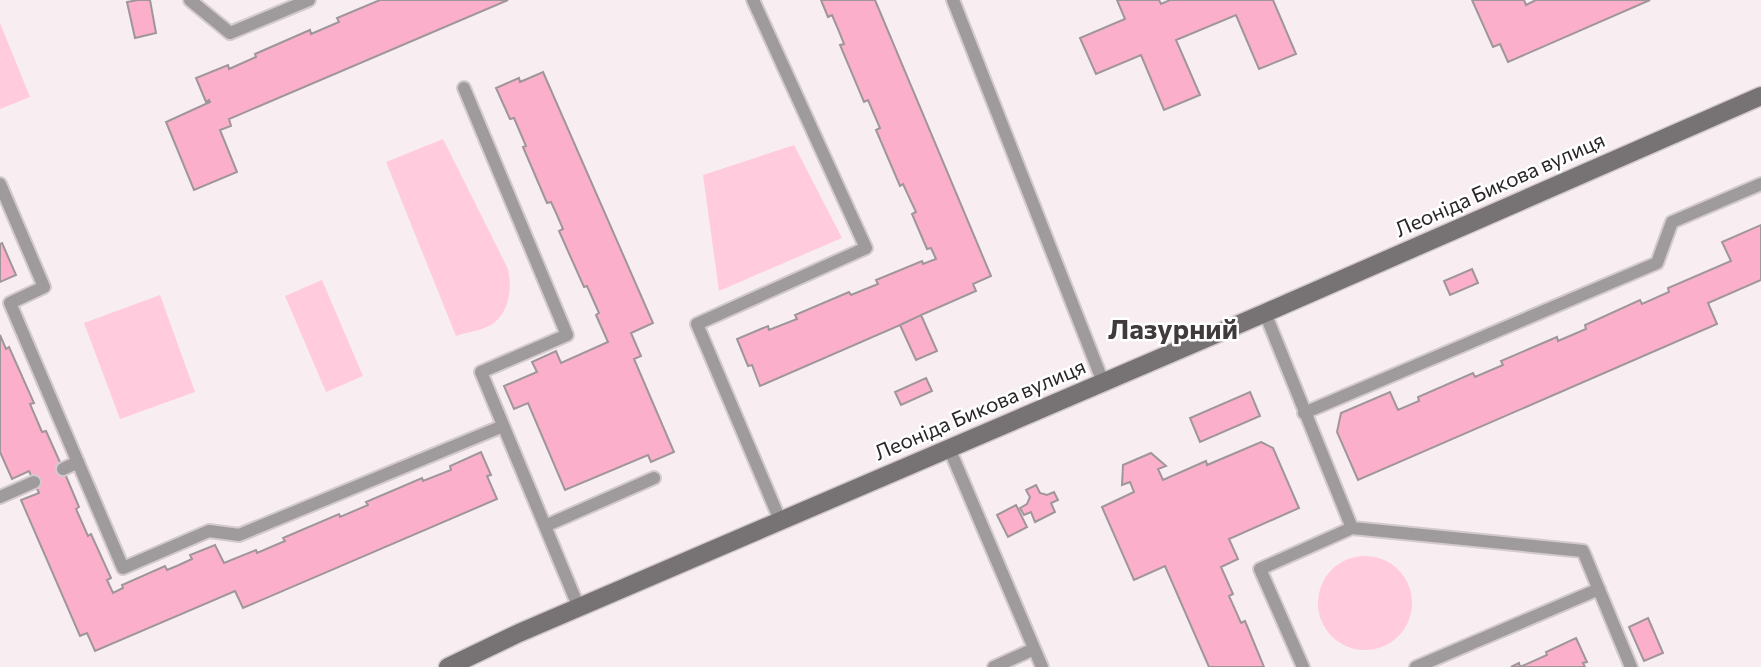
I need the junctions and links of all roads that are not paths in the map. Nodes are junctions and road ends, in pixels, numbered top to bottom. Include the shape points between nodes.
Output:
1 (190, 0) edge
2 (309, 0) edge
3 (753, 0) edge
4 (953, 0) edge
5 (464, 88) dead end
6 (1761, 96) edge
7 (0, 184) edge
8 (1761, 184) edge
9 (1265, 313) junction
10 (1103, 382) junction
11 (1304, 413) junction
12 (503, 426) junction
13 (949, 448) junction
14 (78, 462) junction
15 (63, 469) dead end
16 (654, 478) dead end
17 (34, 482) dead end
18 (0, 497) edge
19 (780, 520) junction
20 (545, 526) junction
21 (1352, 528) junction
22 (1599, 589) junction
23 (579, 608) junction
24 (1034, 649) junction
25 (448, 667) edge
26 (995, 667) edge
27 (1042, 667) edge
28 (1303, 667) edge
29 (1416, 667) edge
30 (1630, 667) edge

1 - 2 lane via 230,33
3 - 19 lane via 866,248 697,324
4 - 10 lane
5 - 12 lane via 567,335 481,372
6 - 9 street, Леоніда Бикова вулиця
7 - 14 lane via 44,287 10,303
8 - 11 lane via 1672,222 1657,263
9 - 10 street, Леоніда Бикова вулиця
9 - 11 lane
10 - 13 street, Леоніда Бикова вулиця
11 - 21 lane
12 - 14 lane via 239,535 209,531 123,569
12 - 20 lane
13 - 19 street, Леоніда Бикова вулиця
13 - 24 lane
14 - 15 lane
16 - 20 lane
17 - 18 lane
19 - 23 street, Леоніда Бикова вулиця
20 - 23 lane
21 - 22 lane via 1583,551
21 - 28 lane via 1260,569
22 - 29 lane
22 - 30 lane
23 - 25 street, Леоніда Бикова вулиця
24 - 26 lane
24 - 27 lane

